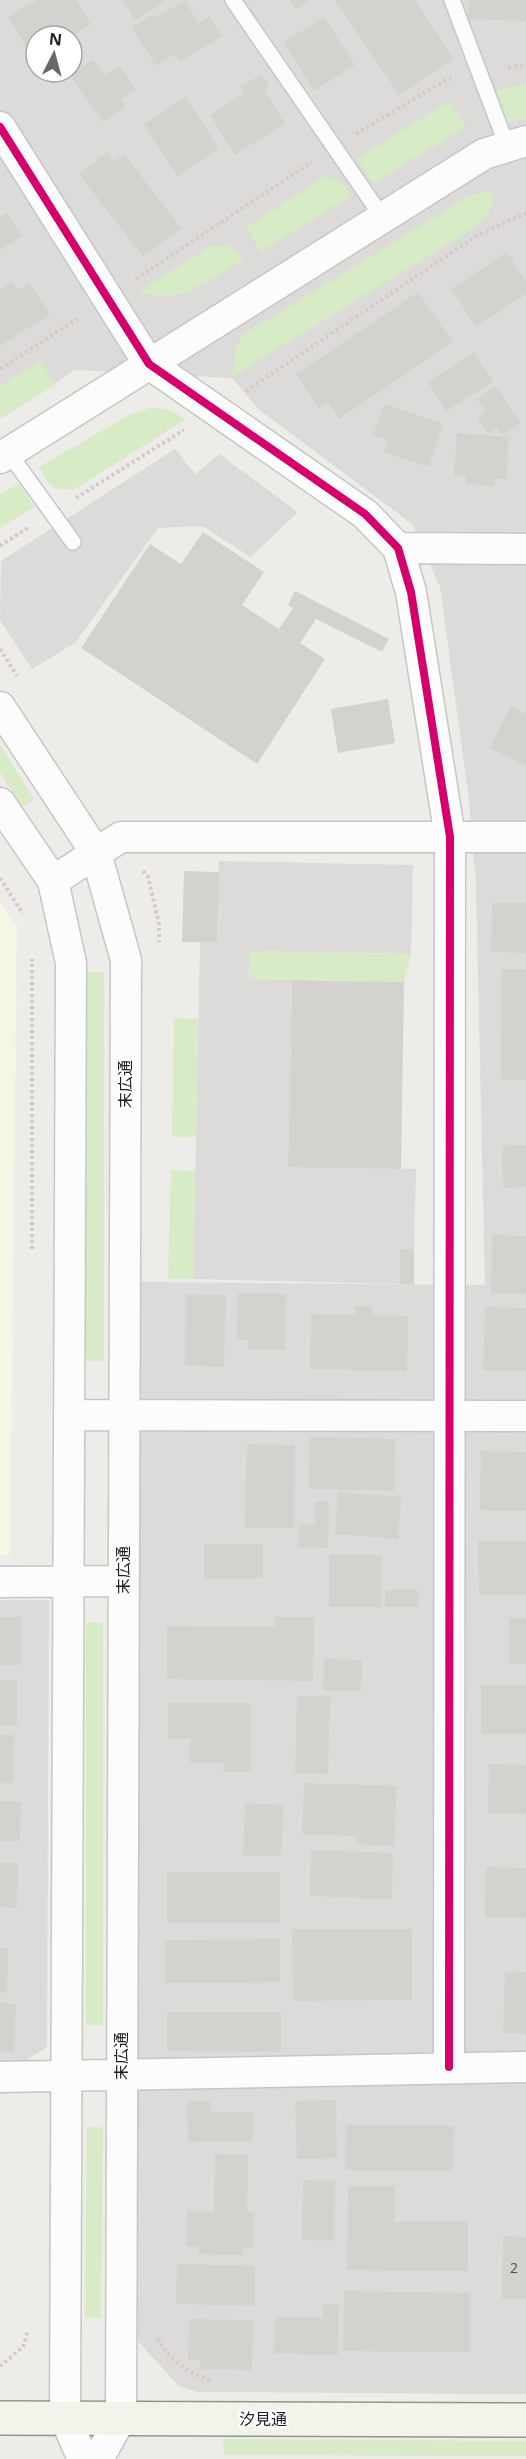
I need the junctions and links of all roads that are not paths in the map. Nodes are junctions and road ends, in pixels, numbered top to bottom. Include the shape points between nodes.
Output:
1 (233, 0) edge
2 (452, 0) edge
3 (0, 127) edge
4 (517, 144) edge
5 (383, 218) junction
6 (149, 364) junction
7 (4, 455) edge
8 (73, 542) dead end
9 (398, 548) junction
10 (526, 549) edge
11 (0, 707) edge
12 (0, 803) edge
13 (450, 837) junction
14 (526, 837) edge
15 (96, 853) junction
16 (52, 881) junction
17 (69, 1415) junction
18 (124, 1415) junction
19 (450, 1416) junction
20 (526, 1416) edge
21 (123, 1581) junction
22 (0, 1582) edge
23 (68, 1582) junction
24 (449, 2067) junction
25 (526, 2067) edge
26 (121, 2074) junction
27 (66, 2076) junction
28 (0, 2078) edge
29 (0, 2418) edge
30 (65, 2418) junction
31 (121, 2418) junction
32 (526, 2420) edge
33 (83, 2459) edge
34 (98, 2459) edge

1 - 5 lane
2 - 4 lane via 478,70
3 - 6 street
4 - 5 street via 484,154
5 - 6 street
6 - 7 street
6 - 9 street via 364,514
7 - 8 lane
9 - 10 street
9 - 13 street via 411,592
11 - 15 street, 末広通
12 - 16 street
13 - 14 street
13 - 15 street via 121,837
13 - 19 street
15 - 16 street
15 - 18 street, 末広通 via 126,960
16 - 17 street via 71,963
17 - 18 street
17 - 23 street
18 - 19 street
18 - 21 street, 末広通
19 - 20 street
19 - 24 street
21 - 23 street
21 - 26 street, 末広通
22 - 23 street
23 - 27 street
24 - 25 street
24 - 26 street
26 - 27 street
26 - 31 street, 末広通
27 - 28 street
27 - 30 street
29 - 30 street, 汐見通
30 - 31 street, 汐見通
30 - 33 street
31 - 32 street, 汐見通
31 - 34 street, 末広通

